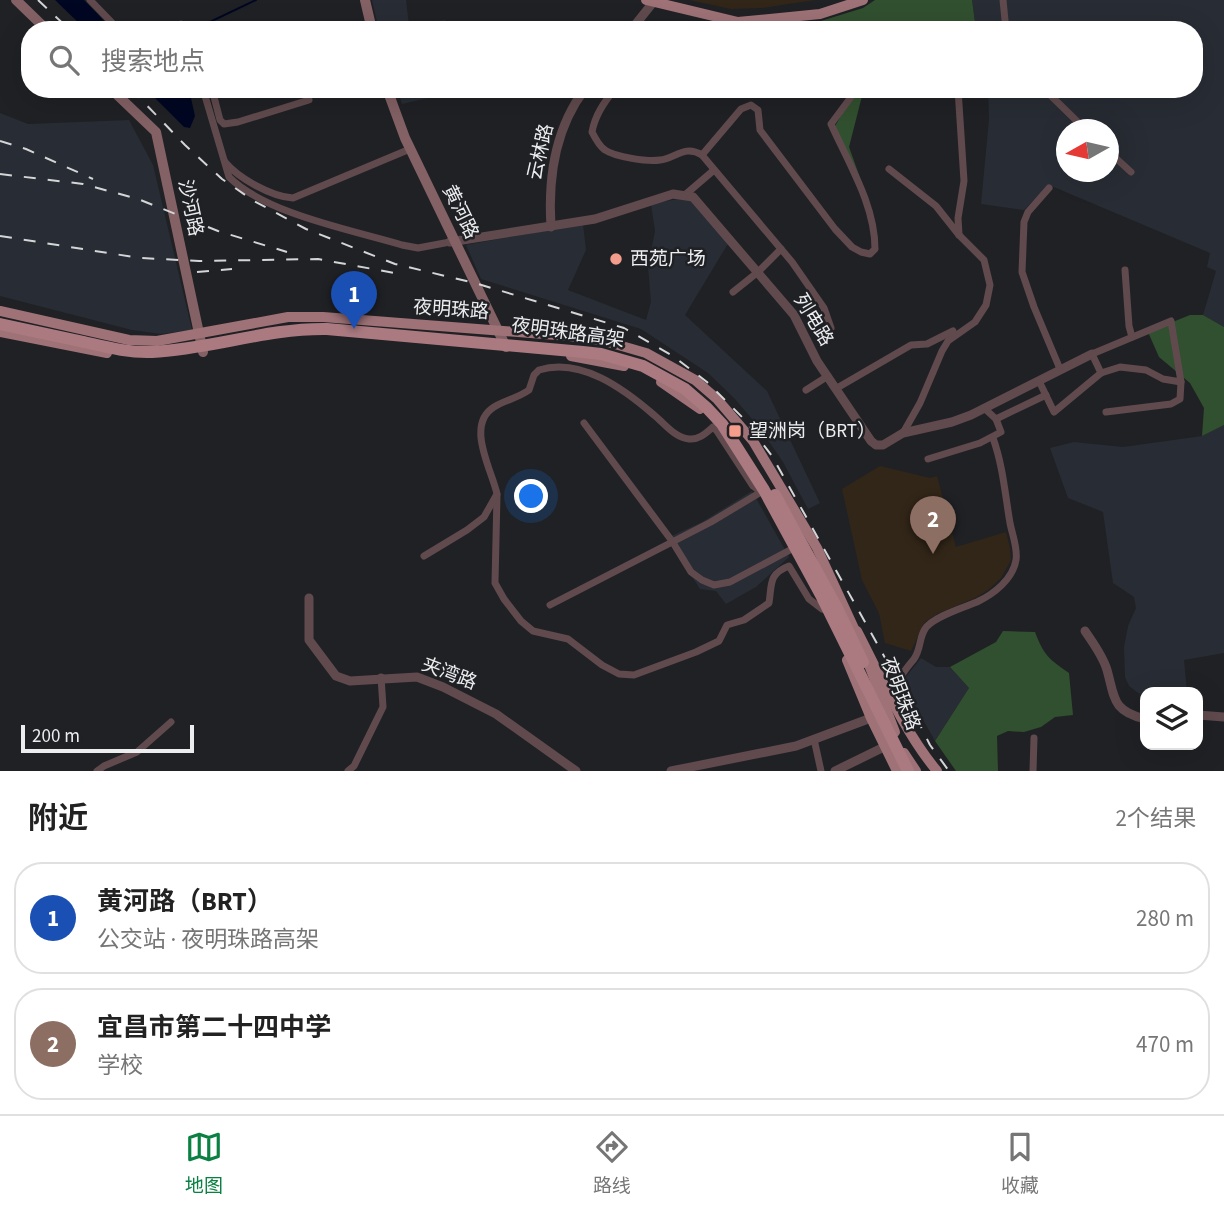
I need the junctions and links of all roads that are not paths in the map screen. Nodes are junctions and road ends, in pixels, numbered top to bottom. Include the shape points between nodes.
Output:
1 (16, 0) edge
2 (90, 0) edge
3 (363, 0) edge
4 (850, 0) edge
5 (863, 0) edge
6 (1003, 0) edge
7 (653, 1) edge
8 (38, 21) edge
9 (110, 21) edge
10 (367, 21) edge
11 (638, 21) edge
12 (734, 21) edge
13 (748, 21) edge
14 (1005, 21) edge
15 (120, 98) edge
16 (206, 98) edge
17 (214, 98) edge
18 (308, 98) edge
19 (389, 98) edge
20 (579, 98) edge
21 (608, 98) edge
22 (850, 98) edge
23 (959, 98) edge
24 (1053, 98) edge
25 (1075, 119) edge
26 (408, 150) junction
27 (702, 155) junction
28 (224, 160) junction
29 (1119, 161) edge
30 (889, 169) dead end
31 (714, 170) junction
32 (1131, 172) dead end
33 (1049, 188) dead end
34 (687, 194) junction
35 (551, 227) junction
36 (960, 235) junction
37 (452, 242) junction
38 (781, 249) junction
39 (1125, 270) dead end
40 (758, 272) junction
41 (733, 292) dead end
42 (0, 314) edge
43 (0, 324) edge
44 (831, 328) dead end
45 (0, 331) edge
46 (495, 331) junction
47 (953, 331) dead end
48 (199, 335) junction
49 (1132, 337) junction
50 (503, 347) junction
51 (203, 352) junction
52 (1093, 354) junction
53 (1060, 369) junction
54 (1101, 373) junction
55 (828, 376) junction
56 (1039, 381) junction
57 (1181, 382) junction
58 (837, 388) junction
59 (806, 390) dead end
60 (1046, 395) junction
61 (984, 408) junction
62 (1106, 412) dead end
63 (996, 419) junction
64 (584, 423) dead end
65 (903, 433) junction
66 (993, 438) junction
67 (928, 458) dead end
68 (761, 492) junction
69 (497, 494) junction
70 (784, 510) junction
71 (672, 541) junction
72 (790, 550) junction
73 (424, 556) dead end
74 (309, 598) dead end
75 (550, 605) dead end
76 (822, 609) junction
77 (1085, 631) dead end
78 (381, 677) junction
79 (885, 710) junction
80 (1203, 715) edge
81 (1140, 717) edge
82 (1224, 717) edge
83 (871, 718) junction
84 (171, 722) dead end
85 (896, 734) junction
86 (1034, 738) dead end
87 (814, 739) junction
88 (884, 747) junction
89 (97, 771) edge
90 (348, 771) edge
91 (576, 771) edge
92 (671, 771) edge
93 (821, 771) edge
94 (835, 771) edge
95 (897, 771) edge
96 (908, 771) edge
97 (918, 771) edge
98 (937, 771) edge
99 (1033, 771) edge

1 - 8 main road
2 - 9 street
3 - 10 main road
4 - 7 main road via 815,10 738,18
5 - 13 main road via 820,14
6 - 14 street
7 - 11 street
7 - 12 main road
15 - 48 main road, 沙河路 via 156,132
16 - 28 street
17 - 18 street via 224,124
19 - 26 main road, 黄河路
20 - 35 street, 云林路 via 567,118 550,183
21 - 27 street via 592,132 605,150 648,160 690,151
22 - 27 street via 831,124 873,225 875,250 870,254 852,247 835,229 760,130 758,110 751,105 741,108
23 - 36 street via 964,181
24 - 25 street
26 - 28 street via 293,198 267,191
26 - 37 main road, 黄河路
27 - 31 street
28 - 37 street via 235,183 295,213 418,248
29 - 32 street
30 - 36 street via 936,206
31 - 34 street
31 - 38 street
33 - 53 street via 1024,222 1022,272
34 - 35 street
34 - 40 street, 列电路 via 698,200
35 - 37 street
36 - 65 street via 984,260 990,285 986,305 975,322 948,341
37 - 46 main road, 黄河路
38 - 40 street
38 - 44 street via 824,308
39 - 49 street
40 - 41 street
40 - 55 street, 列电路 via 794,315
42 - 48 main road, 夜明珠路 via 129,340
42 - 70 highway, 夜明珠路高架 via 125,343 159,345 288,322 318,322 580,345 628,354 674,375 713,405 738,435
43 - 96 highway, 夜明珠路高架 via 125,351 176,350 298,328 583,352 643,366 685,389 740,449 822,597
45 - 51 main road, 夜明珠路 via 121,356
46 - 48 main road, 夜明珠路 via 288,317
46 - 50 main road, 黄河路
46 - 79 main road, 夜明珠路 via 569,335 626,346 672,366 717,399 753,441 817,548 868,660
47 - 58 street via 911,345
48 - 51 main road, 沙河路
49 - 52 street
49 - 57 street via 1171,321
50 - 51 main road, 夜明珠路 via 317,334
50 - 68 main road, 夜明珠路 via 622,365 667,385 713,420
52 - 53 street, 列电路
52 - 54 street
53 - 56 street, 列电路
54 - 57 street via 1120,367
54 - 60 street via 1054,412
55 - 58 street, 列电路
55 - 59 street
56 - 60 street
56 - 61 street, 列电路
57 - 62 street via 1182,393 1176,402
58 - 65 street, 列电路 via 870,441 883,445
60 - 63 street
61 - 63 street
61 - 65 street, 列电路 via 952,422
63 - 66 street via 1002,432
64 - 71 street
66 - 67 street
66 - 85 street via 1003,471 1016,559 996,591 925,628 921,646 898,681
68 - 69 street via 713,427 696,439 674,434 620,388 561,366 539,370 529,390 491,408 486,416 481,449
68 - 71 street
68 - 72 main road, 夜明珠路
69 - 73 street via 484,517
69 - 76 street via 495,583 504,599 533,631 568,639 619,674 654,669 719,640 727,625 769,603 769,585 784,566 789,566 809,599
70 - 79 highway, 夜明珠路高架
70 - 98 main road via 834,586 919,749
71 - 72 street via 691,572 714,585 730,582
71 - 75 street
72 - 76 main road, 夜明珠路
74 - 78 street, 夹湾路 via 309,640 336,676 350,681
76 - 83 main road, 夜明珠路
77 - 81 street via 1102,660 1117,705
78 - 90 street via 383,707
78 - 91 street, 夹湾路 via 417,677 464,696
79 - 85 main road, 夜明珠路
80 - 82 street
83 - 87 street
83 - 88 main road, 夜明珠路
84 - 89 street via 137,752
85 - 97 main road, 夜明珠路
86 - 99 street
87 - 92 street
87 - 93 street
88 - 94 street
88 - 95 main road, 夜明珠路

